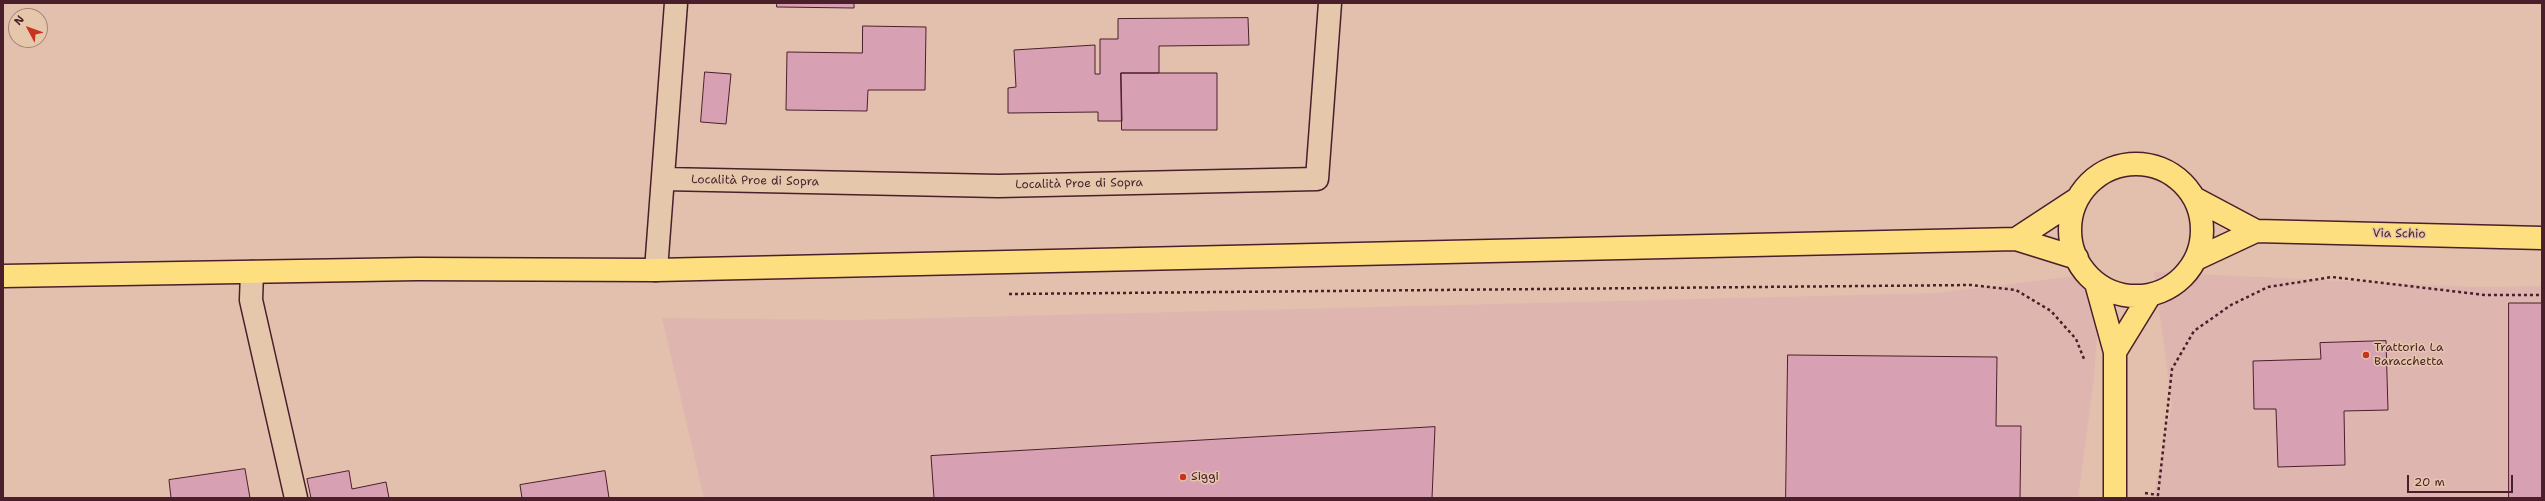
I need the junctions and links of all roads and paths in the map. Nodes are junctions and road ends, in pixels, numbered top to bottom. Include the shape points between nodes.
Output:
1 (676, 3) edge
2 (1330, 3) edge
3 (664, 179) junction
4 (2194, 198) junction
5 (2077, 199) junction
6 (2256, 231) junction
7 (2542, 238) edge
8 (2016, 239) junction
9 (2077, 258) junction
10 (2196, 259) junction
11 (656, 270) junction
12 (252, 272) junction
13 (3, 276) edge
14 (2096, 283) junction
15 (1000, 294) dead end
16 (2542, 294) edge
17 (2150, 295) junction
18 (2115, 352) junction
19 (2086, 363) dead end
20 (2116, 493) edge
21 (296, 498) edge

1 - 3 street
2 - 3 street, Località Proe di Sopra via 1317,179 998,186
3 - 11 street
4 - 5 main road via 2173,175 2159,167 2126,164 2106,170 2085,187
4 - 6 main road, Via Schio
4 - 10 main road via 2201,216 2202,232
5 - 8 main road
5 - 9 main road via 2070,225 2072,250
6 - 7 main road, Via Schio
6 - 10 main road, Via Schio
8 - 9 main road
8 - 11 main road
9 - 14 main road via 2083,270
10 - 17 main road via 2184,276 2174,284
11 - 12 main road via 417,269
12 - 13 main road
12 - 21 street via 251,300
14 - 17 main road via 2113,292 2129,296
14 - 18 main road
15 - 19 path via 1971,286 2016,290 2051,311 2076,339
16 - 20 path via 2485,295 2332,277 2268,287 2232,305 2194,331 2172,369 2158,496
17 - 18 main road
18 - 20 main road

